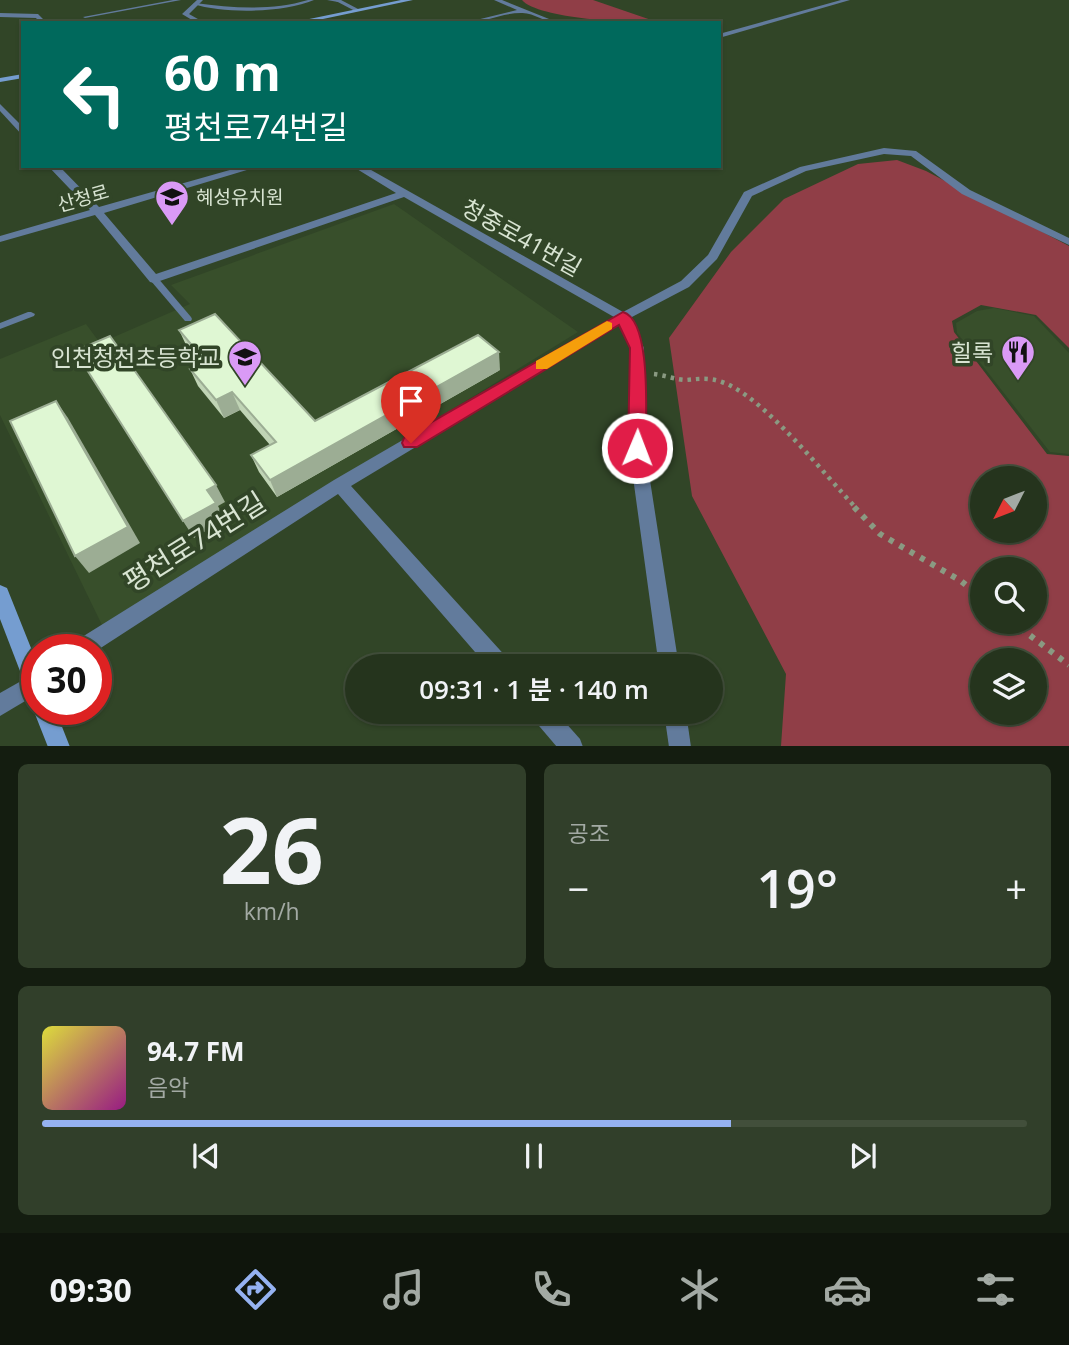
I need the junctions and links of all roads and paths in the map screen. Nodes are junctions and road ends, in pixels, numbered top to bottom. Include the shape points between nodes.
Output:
1 (178, 0) edge
2 (267, 0) edge
3 (312, 0) edge
4 (329, 0) edge
5 (338, 0) edge
6 (410, 0) edge
7 (497, 0) edge
8 (847, 0) edge
9 (198, 2) edge
10 (245, 9) junction
11 (357, 10) junction
12 (524, 10) junction
13 (0, 15) edge
14 (42, 21) edge
15 (89, 21) edge
16 (198, 21) edge
17 (303, 21) edge
18 (476, 21) edge
19 (551, 21) edge
20 (721, 35) edge
21 (21, 76) edge
22 (0, 80) edge
23 (0, 106) edge
24 (18, 122) edge
25 (55, 168) edge
26 (249, 168) edge
27 (361, 168) edge
28 (402, 194) junction
29 (97, 212) junction
30 (0, 239) edge
31 (1069, 242) edge
32 (154, 279) junction
33 (31, 314) dead end
34 (623, 317) junction
35 (188, 318) dead end
36 (0, 326) edge
37 (638, 374) junction
38 (340, 485) junction
39 (970, 588) edge
40 (0, 594) edge
41 (105, 634) edge
42 (1028, 634) edge
43 (21, 647) edge
44 (490, 654) edge
45 (666, 654) edge
46 (1069, 665) edge
47 (21, 693) edge
48 (0, 705) edge
49 (552, 724) edge
50 (677, 724) edge
51 (50, 725) edge
52 (58, 746) edge
53 (571, 746) edge
54 (680, 746) edge

1 - 15 lane via 85,16
2 - 10 lane
3 - 10 lane via 291,7
4 - 5 lane
5 - 11 street
6 - 11 main road
7 - 12 street
8 - 20 street
9 - 10 lane
9 - 16 street via 185,14
11 - 17 main road
12 - 18 street
12 - 19 street
13 - 14 street via 38,16
21 - 22 main road
23 - 24 street
25 - 29 street
26 - 29 street, 산청로
27 - 28 street, 청중로41번길
28 - 32 street
28 - 34 street, 청중로41번길
29 - 30 street, 산청로
29 - 32 street
31 - 34 street, 평천로74번길 via 966,192 913,153 884,152 803,169 748,194 713,257 684,284
32 - 35 lane
33 - 36 lane
34 - 37 street via 637,348
34 - 38 street, 평천로74번길
37 - 39 path via 684,380 698,376 725,383 747,396 785,430 880,534
37 - 45 street via 637,448
38 - 41 street, 평천로74번길
38 - 44 street
40 - 43 main road
42 - 46 path
47 - 48 street
49 - 53 street
50 - 54 street
51 - 52 main road

